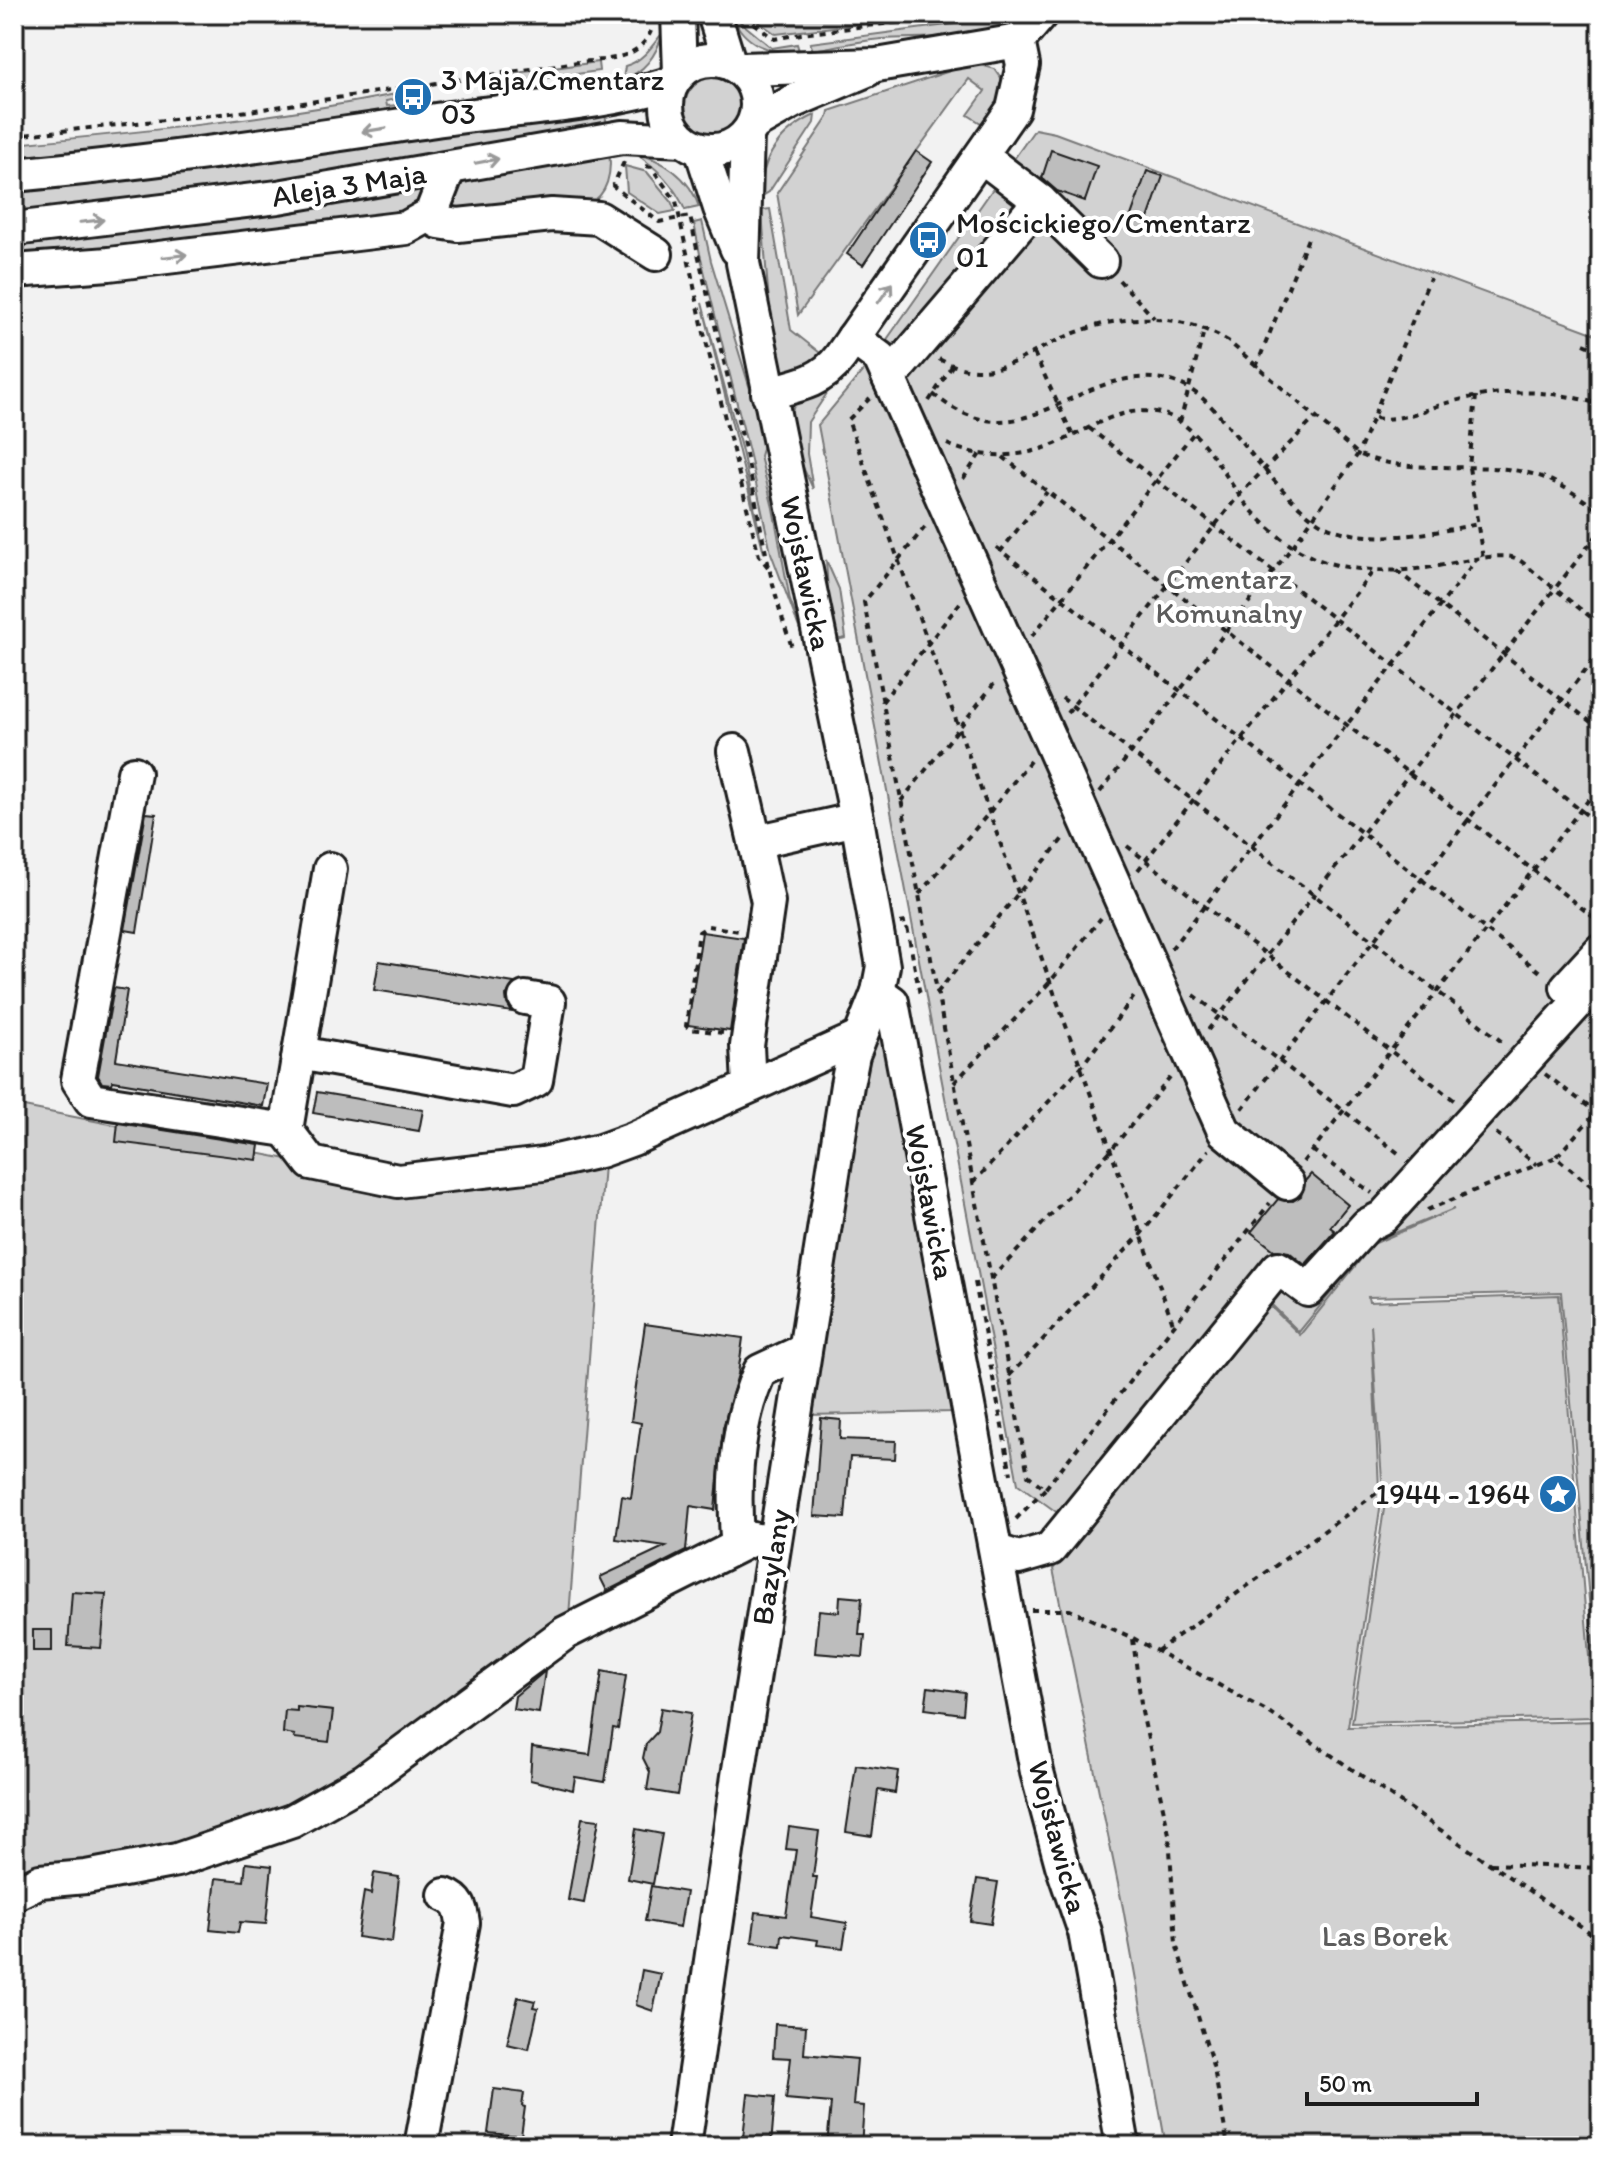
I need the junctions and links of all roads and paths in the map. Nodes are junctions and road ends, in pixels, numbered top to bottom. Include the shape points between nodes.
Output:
1 (714, 14) edge
2 (741, 14) edge
3 (964, 14) edge
4 (1041, 14) edge
5 (918, 17) edge
6 (665, 20) edge
7 (1018, 41) junction
8 (877, 65) junction
9 (735, 66) junction
10 (676, 78) junction
11 (751, 129) junction
12 (14, 136) edge
13 (692, 144) junction
14 (981, 156) junction
15 (449, 168) junction
16 (14, 175) edge
17 (1040, 201) junction
18 (429, 215) junction
19 (681, 217) junction
20 (14, 229) edge
21 (1309, 236) dead end
22 (656, 254) dead end
23 (1101, 261) joint
24 (743, 263) junction
25 (14, 271) edge
26 (1430, 278) dead end
27 (1156, 320) junction
28 (1205, 327) junction
29 (853, 338) junction
30 (1584, 344) dead end
31 (916, 346) junction
32 (1601, 351) edge
33 (1034, 353) junction
34 (952, 366) junction
35 (1256, 367) junction
36 (889, 378) junction
37 (1189, 388) junction
38 (768, 393) junction
39 (933, 394) junction
40 (1476, 396) junction
41 (1059, 405) junction
42 (1601, 405) edge
43 (1315, 418) junction
44 (1375, 418) junction
45 (848, 420) dead end
46 (1180, 422) junction
47 (911, 428) junction
48 (1089, 428) junction
49 (1193, 434) junction
50 (1073, 436) junction
51 (980, 454) junction
52 (1358, 454) junction
53 (1001, 456) junction
54 (1469, 467) junction
55 (1265, 469) junction
56 (1601, 472) edge
57 (1156, 480) junction
58 (1047, 492) junction
59 (1239, 495) junction
60 (946, 504) junction
61 (1599, 510) edge
62 (1313, 519) junction
63 (1478, 524) junction
64 (1215, 525) junction
65 (1601, 530) edge
66 (1109, 540) junction
67 (990, 542) dead end
68 (1293, 546) junction
69 (1000, 552) junction
70 (898, 559) junction
71 (1483, 559) junction
72 (1476, 560) junction
73 (1375, 569) junction
74 (1395, 570) junction
75 (1273, 571) junction
76 (979, 580) junction
77 (1168, 585) junction
78 (1555, 589) junction
79 (1062, 599) junction
80 (1441, 605) junction
81 (1335, 619) junction
82 (1601, 625) edge
83 (1227, 631) junction
84 (928, 644) junction
85 (1121, 645) junction
86 (1601, 650) edge
87 (1504, 654) junction
88 (1014, 659) junction
89 (1394, 665) junction
90 (1288, 679) junction
91 (1180, 691) junction
92 (1061, 697) dead end
93 (1562, 700) junction
94 (882, 702) junction
95 (1073, 707) junction
96 (1457, 714) junction
97 (1347, 725) junction
98 (959, 728) junction
99 (1601, 730) edge
100 (1049, 737) junction
101 (1241, 739) junction
102 (734, 751) dead end
103 (1131, 752) junction
104 (1515, 760) junction
105 (134, 773) dead end
106 (1409, 774) junction
107 (1601, 784) edge
108 (1300, 785) junction
109 (1193, 800) junction
110 (901, 801) junction
111 (1580, 810) junction
112 (989, 813) junction
113 (1083, 814) junction
114 (857, 819) junction
115 (1468, 820) junction
116 (1601, 826) edge
117 (1363, 834) junction
118 (1121, 841) dead end
119 (755, 842) junction
120 (1252, 846) junction
121 (1146, 860) junction
122 (330, 869) dead end
123 (1533, 870) junction
124 (1421, 880) junction
125 (1018, 892) junction
126 (919, 894) junction
127 (1119, 894) junction
128 (1314, 895) junction
129 (1205, 906) junction
130 (1601, 923) edge
131 (1486, 930) junction
132 (1373, 941) junction
133 (1601, 950) edge
134 (1268, 955) junction
135 (1156, 969) junction
136 (1601, 977) edge
137 (1050, 982) junction
138 (1438, 991) junction
139 (1564, 991) junction
140 (878, 992) junction
141 (937, 993) junction
142 (525, 998) dead end
143 (1326, 1001) junction
144 (1220, 1015) junction
145 (858, 1038) junction
146 (1390, 1051) junction
147 (299, 1053) junction
148 (1190, 1054) junction
149 (1519, 1054) junction
150 (1279, 1061) junction
151 (1081, 1067) junction
152 (954, 1083) junction
153 (749, 1086) junction
154 (1343, 1111) junction
155 (1467, 1111) junction
156 (1600, 1112) edge
157 (286, 1130) junction
158 (1224, 1131) junction
159 (1111, 1150) junction
160 (1312, 1150) junction
161 (1556, 1157) junction
162 (1409, 1162) junction
163 (1537, 1165) junction
164 (973, 1183) junction
165 (1287, 1183) junction
166 (1601, 1194) edge
167 (1372, 1211) junction
168 (1424, 1211) dead end
169 (1141, 1234) junction
170 (991, 1279) junction
171 (1174, 1326) junction
172 (805, 1350) junction
173 (1009, 1376) junction
174 (1045, 1489) junction
175 (1381, 1490) dead end
176 (764, 1540) junction
177 (996, 1546) junction
178 (1009, 1615) junction
179 (1133, 1638) junction
180 (1157, 1651) junction
181 (1489, 1864) junction
182 (1601, 1868) edge
183 (14, 1894) edge
184 (445, 1895) dead end
185 (1601, 1940) edge
186 (421, 2146) edge
187 (684, 2146) edge
188 (1123, 2146) edge
189 (1228, 2146) edge

1 - 9 street
2 - 5 path via 774,39
3 - 5 path
4 - 7 street
6 - 10 street
6 - 12 path via 642,45 613,59 249,111
7 - 8 street
7 - 14 street via 1023,65 1016,101
8 - 9 street
8 - 11 street via 771,112
9 - 10 street via 712,59 695,63
9 - 11 street via 757,94
10 - 13 street via 667,98 668,113 673,128
10 -> 16 street, Aleja 3 Maja via 640,93 117,166
11 - 13 street via 734,145 718,150
11 - 24 street, Wojsławicka
15 -> 13 street, Aleja 3 Maja via 622,137
13 - 24 street, Wojsławicka
14 - 17 street
29 -> 14 street
15 - 18 street
20 -> 15 street, Aleja 3 Maja via 278,197
17 - 23 street
17 - 31 street
18 - 22 street via 458,225 552,215 599,218
25 -> 18 street via 385,232
19 - 19 path via 651,167 625,160 613,186 659,222
19 - 19 path via 759,556 768,567 690,216
21 - 35 path
23 - 27 path
24 - 38 street, Wojsławicka
26 - 44 path
27 - 28 path
27 - 33 path via 1117,320
28 - 35 path
28 - 37 path
29 - 36 street via 880,358
29 - 38 street via 826,373
30 - 32 path
31 - 34 path
31 - 36 street
33 - 34 path via 994,369
33 - 41 path
34 - 39 path
35 - 43 path
36 - 47 street
37 - 41 path via 1163,379 1125,378
37 - 46 path
37 - 55 path via 1215,409
38 - 114 street, Wojsławicka
39 - 41 path via 986,421 1020,420
39 - 47 path
40 - 42 path via 1557,393
40 - 44 path via 1397,418
40 - 54 path
41 - 50 path
43 - 52 path
43 - 55 path
44 - 52 path
45 - 70 path
46 - 48 path via 1157,412 1129,412
46 - 49 path
47 - 51 path
47 - 60 street
48 - 50 path
48 - 57 path
49 - 57 path
49 - 59 path
50 - 53 path via 1027,453
51 - 53 path
51 - 60 path
52 - 54 path via 1398,465
52 - 62 path
53 - 58 path
54 - 61 path via 1534,474
54 - 63 path
55 - 59 path
55 - 62 path
56 - 61 path
57 - 64 path
57 - 66 path
58 - 66 path
58 - 69 path
59 - 64 path
59 - 68 path
60 - 70 path
60 - 76 street
62 - 63 path via 1326,526 1390,536
62 - 68 path
63 - 71 path
64 - 75 path
64 - 77 path
65 - 78 path
66 - 77 path
66 - 79 path
67 - 69 path
68 - 73 path via 1313,558
68 - 75 path
69 - 79 path
70 - 84 path
70 - 94 path via 864,602
71 - 72 path
71 - 78 path via 1515,558
72 - 74 path
72 - 80 path
73 - 74 path
73 - 81 path
74 - 80 path
75 - 81 path
75 - 83 path
76 - 84 path
76 - 88 street
77 - 83 path
77 - 85 path
78 - 82 path
78 - 87 path
79 - 85 path
79 - 88 path
80 - 87 path
80 - 89 path
81 - 89 path
81 - 90 path
83 - 90 path
83 - 91 path
84 - 94 path
84 - 98 path
85 - 91 path
85 - 95 path
86 - 93 path
87 - 93 path
87 - 96 path
88 - 98 path
88 - 100 street
89 - 96 path
89 - 97 path
90 - 97 path
90 - 101 path
91 - 101 path
91 - 103 path
92 - 95 path
93 - 99 path
93 - 104 path
94 - 110 path
95 - 100 path
95 - 103 path
96 - 104 path
96 - 106 path
97 - 106 path
97 - 108 path
98 - 110 path
98 - 112 path
100 - 112 path
100 - 113 street
101 - 108 path
101 - 109 path
102 - 119 street
103 - 109 path
103 - 113 path
104 - 111 path
104 - 115 path
105 - 157 street via 78,1080 91,1100
106 - 115 path
106 - 117 path
107 - 111 path
108 - 117 path
108 - 120 path
109 - 120 path
109 - 121 path
110 - 126 path
111 - 116 path
111 - 123 path
112 - 125 path
112 - 126 path
113 - 125 path
113 - 127 street
114 - 119 street
114 - 140 street, Wojsławicka via 883,966
115 - 123 path
115 - 124 path
117 - 124 path
117 - 128 path
118 - 121 path
119 - 153 street via 768,902 747,1046
120 - 128 path
120 - 129 path
121 - 127 path
121 - 129 path
122 - 147 street
123 - 130 path
123 - 131 path
124 - 131 path
124 - 132 path
125 - 137 path
125 - 141 path
126 - 141 path
127 - 135 street
127 - 137 path
128 - 132 path
128 - 134 path
129 - 134 path
129 - 135 path
131 - 138 path
131 - 139 path
132 - 138 path
132 - 143 path
133 - 139 street
134 - 143 path
134 - 144 path
135 - 144 path
135 - 148 street
135 - 151 path
136 - 149 street
137 - 151 path
137 - 152 path
138 - 146 path
138 - 149 path
139 - 149 street
140 - 145 street, Bazylany
140 - 177 street, Wojsławicka via 892,1002
141 - 152 path
142 - 147 street via 549,1002 536,1080 513,1091
143 - 146 path
143 - 150 path
144 - 148 path
144 - 150 path
145 - 153 street
145 - 172 street, Bazylany
146 - 154 path
146 - 155 path
147 - 157 street
148 - 158 street
148 - 159 path
149 - 155 street
149 - 156 path
150 - 154 path
150 - 158 path
151 - 159 path
151 - 164 path
152 - 164 path
153 - 157 street via 600,1151 543,1164 398,1181 311,1163
154 - 160 path
154 - 162 path
155 - 162 street
155 - 163 path
155 - 167 street via 1383,1217
156 - 161 path
158 - 165 street
158 - 169 path
159 - 169 path
159 - 170 path
160 - 165 path
160 - 167 path
161 - 163 path
161 - 166 path
162 - 167 street
163 - 168 path
164 - 170 path
165 - 171 path
167 - 177 street via 1308,1290 1278,1268 1050,1549 1019,1558
169 - 171 path
169 - 173 path
170 - 173 path
171 - 174 path
172 - 176 street, Bazylany
172 - 176 street via 760,1371 747,1399 734,1495 737,1537
173 - 174 path via 1028,1475
174 - 177 path
175 - 180 path
176 - 183 street via 565,1633 365,1780 292,1821 177,1860 40,1881
176 - 187 street, Bazylany via 738,1776
177 - 178 street, Wojsławicka
178 - 179 path via 1070,1610
178 - 188 street, Wojsławicka via 1037,1772 1085,1932
179 - 180 path
179 - 189 path via 1142,1712 1169,1834 1176,1944 1214,2069
180 - 181 path via 1270,1713
181 - 182 path
181 - 185 path
184 - 186 street via 461,1908 463,1923

